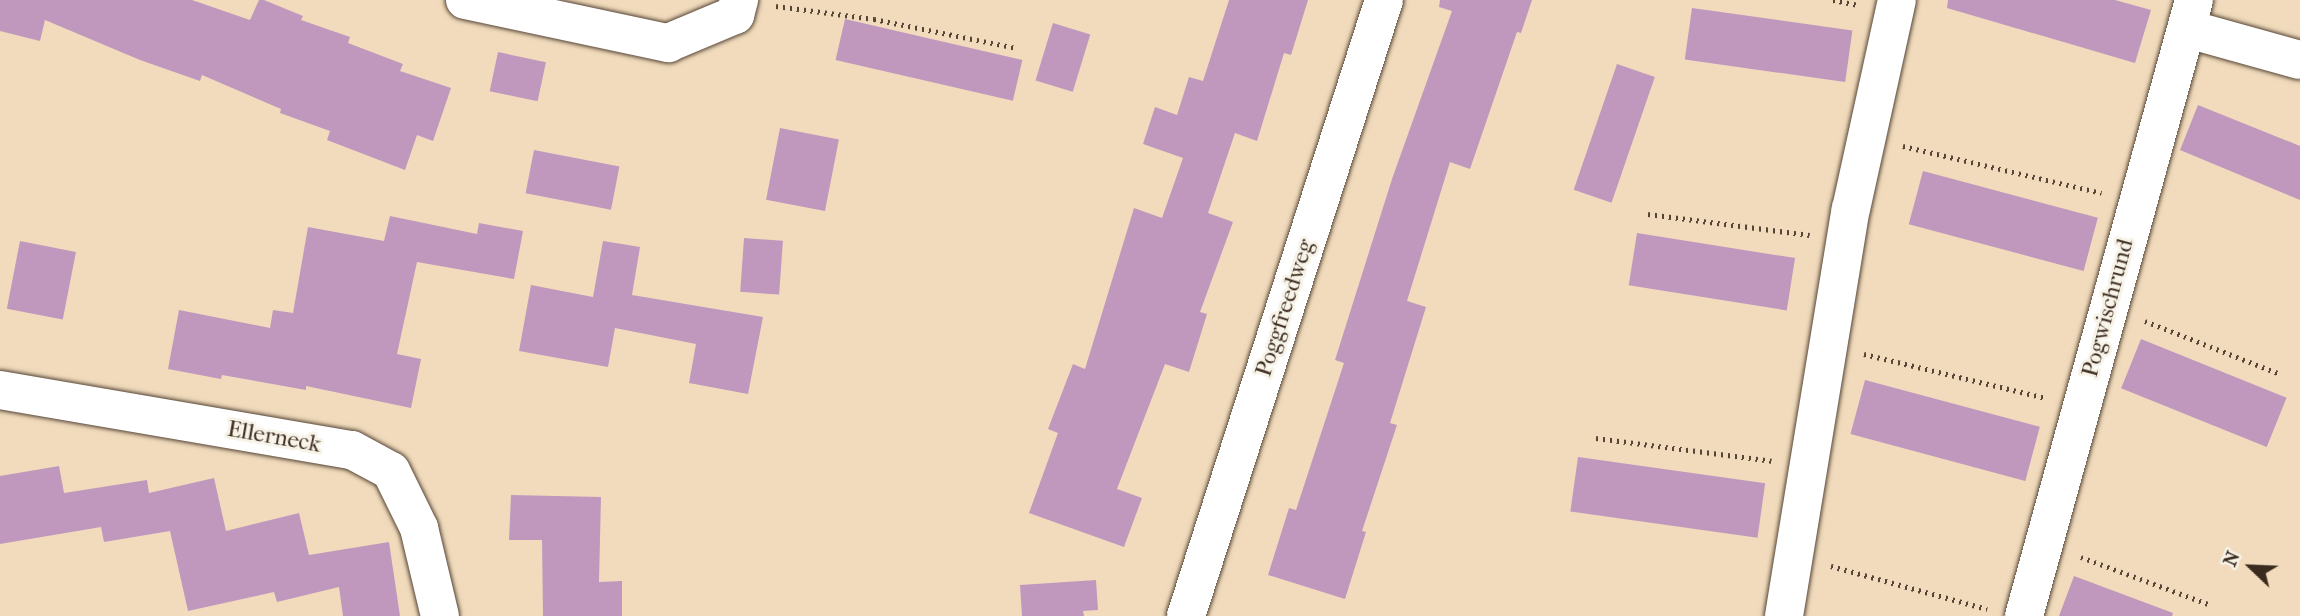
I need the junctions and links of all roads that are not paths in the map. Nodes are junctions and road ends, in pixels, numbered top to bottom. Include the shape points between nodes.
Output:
1 (465, 0) edge
2 (1384, 0) edge
3 (1897, 0) edge
4 (739, 1) edge
5 (2191, 15) edge
6 (2300, 60) edge
7 (0, 390) edge
8 (2012, 614) edge
9 (440, 616) edge
10 (1186, 616) edge
11 (1784, 616) edge

1 - 4 street via 668,43 735,15
2 - 10 street, Poggfreedweg
3 - 11 street via 1864,137
5 - 6 street
5 - 8 street, Pogwischrund via 2044,543
7 - 9 street, Ellerneck via 352,450 391,471 419,528

